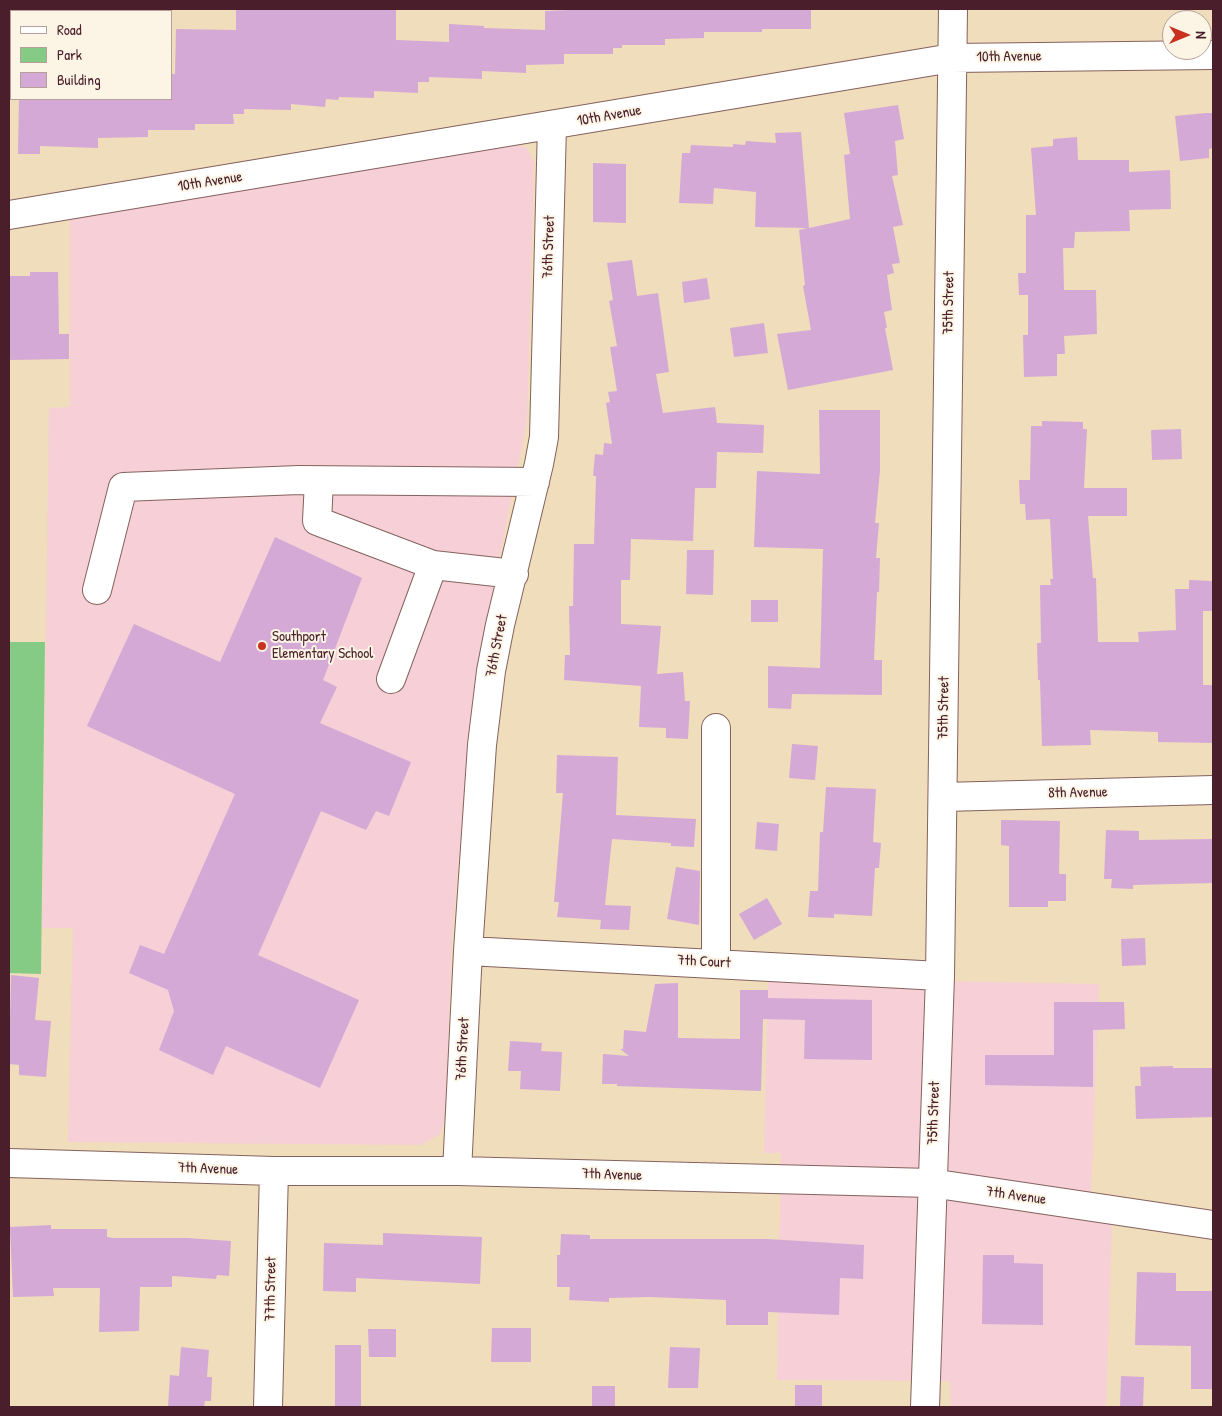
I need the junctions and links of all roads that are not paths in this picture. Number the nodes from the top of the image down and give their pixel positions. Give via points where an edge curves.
1 (953, 9) edge
2 (1213, 55) edge
3 (952, 58) junction
4 (552, 125) junction
5 (9, 216) edge
6 (319, 481) junction
7 (535, 482) junction
8 (433, 565) junction
9 (514, 574) junction
10 (97, 590) dead end
11 (391, 679) dead end
12 (716, 728) dead end
13 (1213, 790) edge
14 (943, 796) junction
15 (468, 951) junction
16 (716, 963) junction
17 (940, 976) junction
18 (9, 1163) edge
19 (457, 1170) junction
20 (274, 1171) junction
21 (931, 1184) junction
22 (1213, 1224) edge
23 (268, 1407) edge
24 (926, 1407) edge

1 - 3 street, 75th Street
2 - 3 street, 10th Avenue
3 - 4 street, 10th Avenue
3 - 14 street, 75th Street
4 - 5 street, 10th Avenue
4 - 7 street, 76th Street via 544,437
6 - 7 street
6 - 8 street via 316,521
6 - 10 street via 122,487
7 - 9 street, 76th Street
8 - 9 street
8 - 11 street
9 - 15 street, 76th Street via 491,671 482,745
12 - 16 street
13 - 14 street, 8th Avenue
14 - 17 street, 75th Street
15 - 16 street, 7th Court
15 - 19 street, 76th Street
16 - 17 street, 7th Court
17 - 21 street, 75th Street
18 - 20 street, 7th Avenue
19 - 20 street, 7th Avenue
19 - 21 street, 7th Avenue
20 - 23 street, 77th Street
21 - 22 street, 7th Avenue
21 - 24 street, 75th Street

